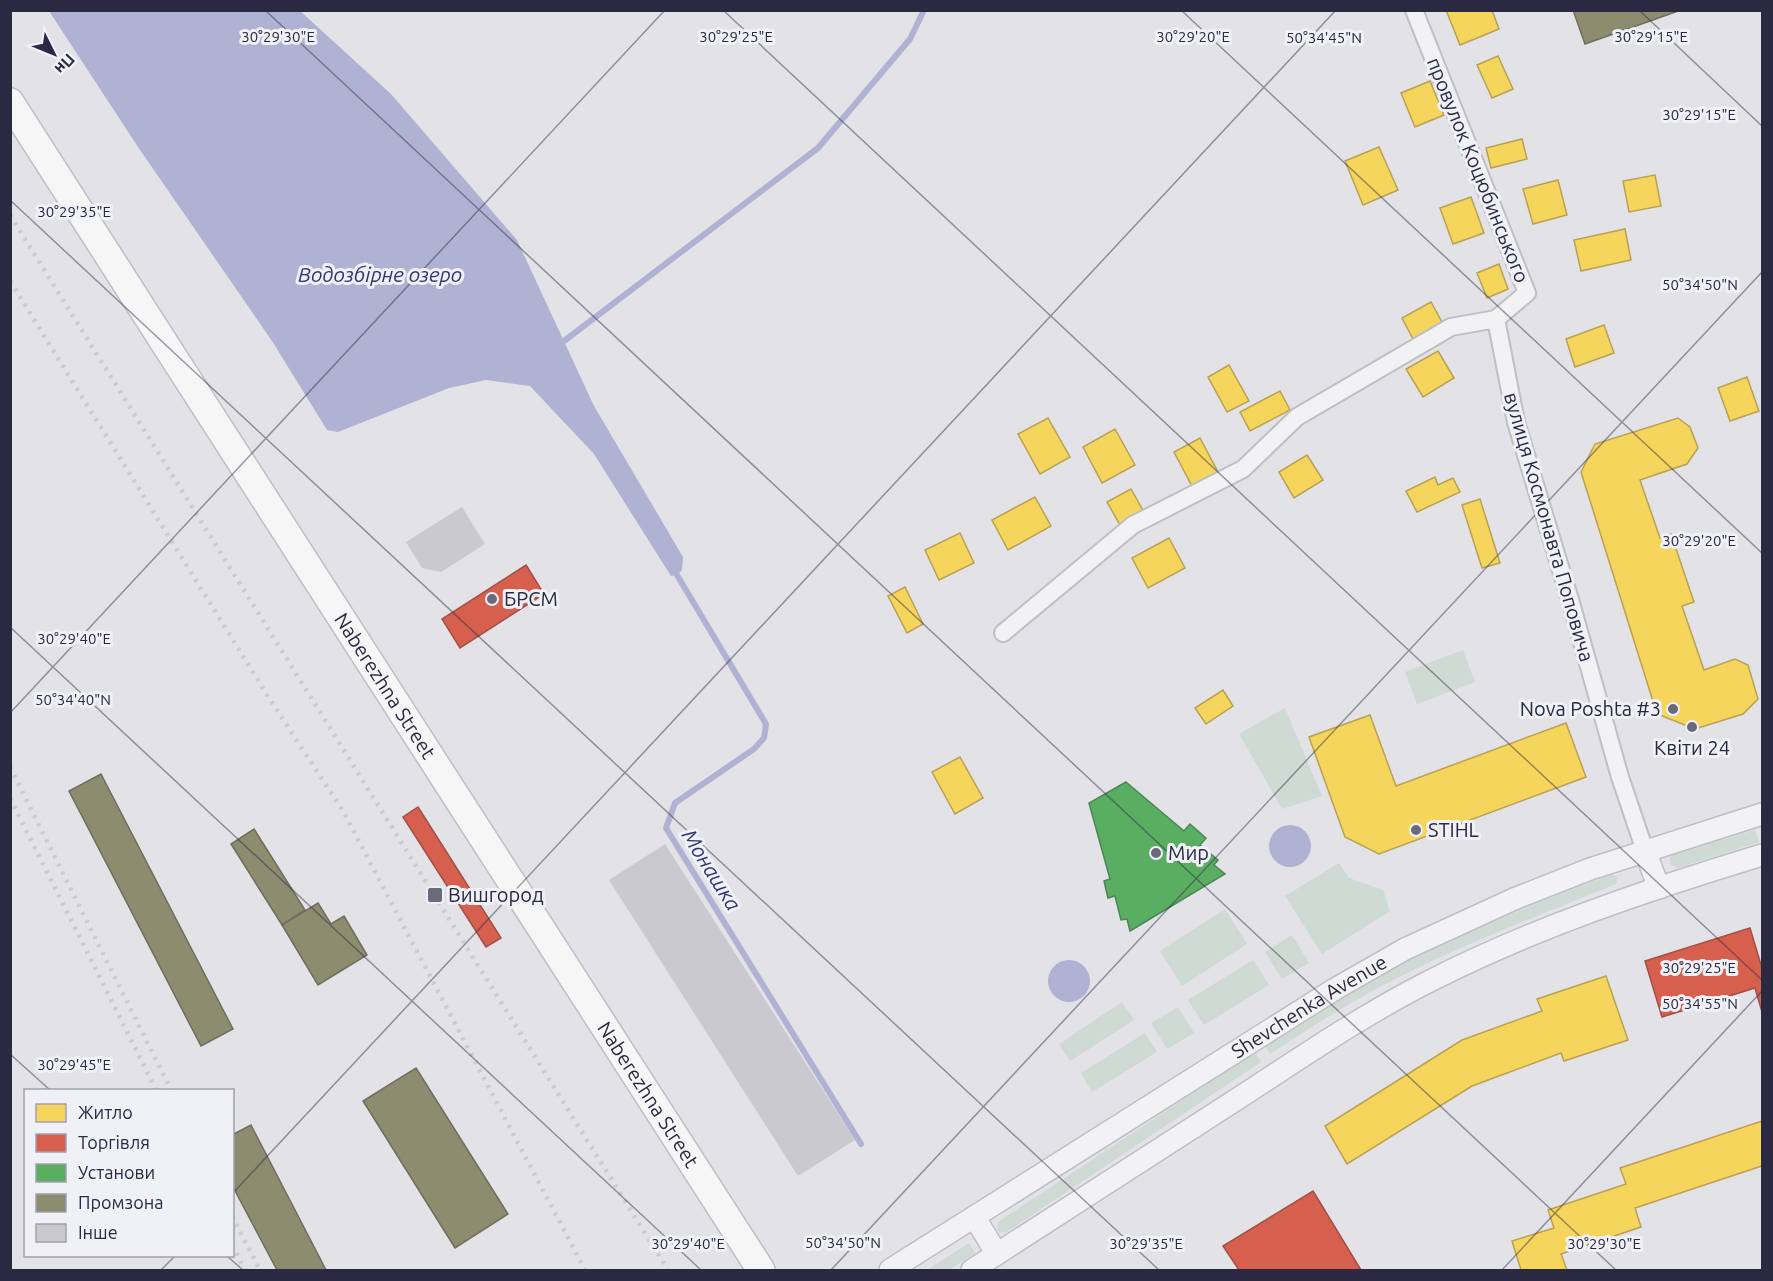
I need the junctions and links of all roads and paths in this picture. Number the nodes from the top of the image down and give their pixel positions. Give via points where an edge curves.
1 (1414, 10) edge
2 (10, 102) edge
3 (1496, 319) junction
4 (1003, 633) dead end
5 (1762, 814) edge
6 (1645, 851) junction
7 (1762, 855) edge
8 (1659, 888) junction
9 (975, 1218) junction
10 (997, 1254) junction
11 (761, 1270) edge
12 (890, 1270) edge
13 (972, 1270) edge

1 - 3 street, провулок Коцюбинського via 1527,293
2 - 11 main road, Naberezhna Street
3 - 4 street via 1451,327 1297,417 1244,469 1132,525
3 - 6 street, вулиця Космонавта Поповича via 1516,422
5 - 6 street, Shevchenka Avenue
6 - 8 street
6 - 9 street, Shevchenka Avenue via 1514,899 1405,949 1335,988
7 - 8 street, Shevchenka Avenue
8 - 10 street, Shevchenka Avenue via 1500,949 1428,982 1352,1024
9 - 10 street
9 - 12 street, Shevchenka Avenue
10 - 13 street, Shevchenka Avenue

